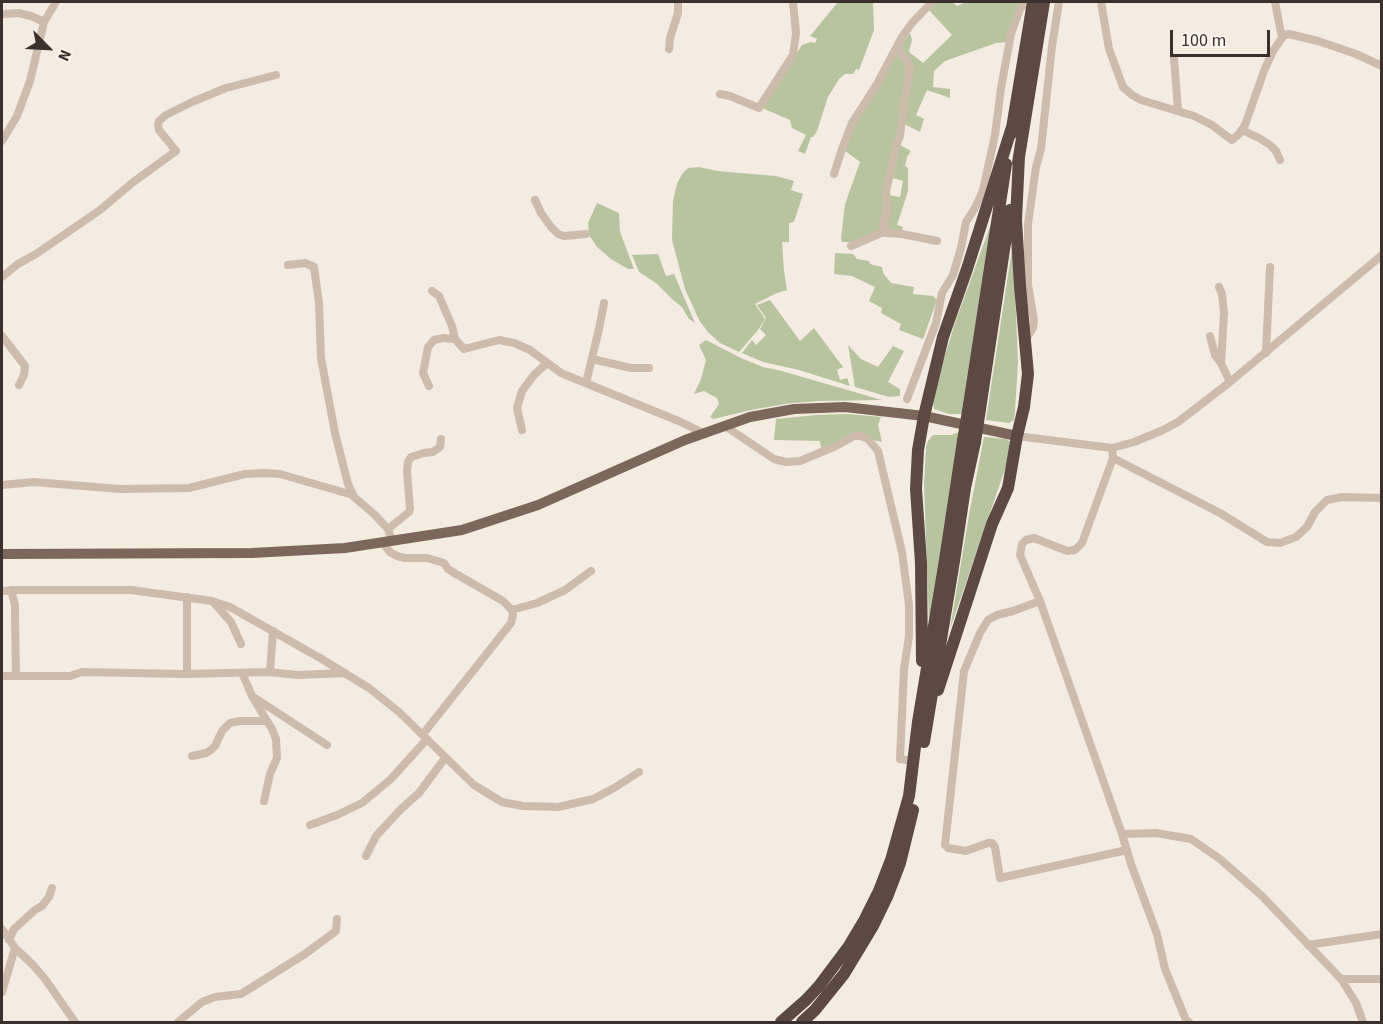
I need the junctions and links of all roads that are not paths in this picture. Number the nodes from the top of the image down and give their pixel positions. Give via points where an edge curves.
1 (56, 2) edge
2 (678, 2) edge
3 (793, 2) edge
4 (932, 2) edge
5 (1026, 2) edge
6 (1033, 2) edge
7 (1044, 2) edge
8 (1059, 2) edge
9 (1101, 2) edge
10 (1275, 2) edge
11 (2, 14) edge
12 (44, 22) junction
13 (1282, 38) junction
14 (897, 48) junction
15 (669, 49) dead end
16 (1174, 58) dead end
17 (1382, 66) edge
18 (276, 75) dead end
19 (720, 94) dead end
20 (1178, 110) junction
21 (1012, 127) junction
22 (1242, 130) junction
23 (2, 141) edge
24 (1019, 156) junction
25 (1280, 160) dead end
26 (834, 174) dead end
27 (535, 200) dead end
28 (888, 232) junction
29 (586, 234) dead end
30 (937, 241) dead end
31 (851, 246) dead end
32 (1382, 255) edge
33 (288, 265) dead end
34 (1270, 267) dead end
35 (2, 277) edge
36 (1219, 286) dead end
37 (432, 291) dead end
38 (604, 303) dead end
39 (2, 336) edge
40 (1210, 336) dead end
41 (455, 339) junction
42 (1025, 342) junction
43 (1266, 353) junction
44 (592, 359) junction
45 (547, 363) junction
46 (1221, 363) junction
47 (650, 368) dead end
48 (1230, 382) junction
49 (586, 383) junction
50 (20, 385) dead end
51 (429, 386) dead end
52 (907, 399) dead end
53 (974, 407) junction
54 (924, 416) junction
55 (725, 426) junction
56 (522, 430) dead end
57 (703, 434) junction
58 (1017, 436) junction
59 (441, 439) dead end
60 (1112, 448) junction
61 (1113, 458) junction
62 (2, 485) edge
63 (353, 495) junction
64 (1382, 498) edge
65 (388, 529) junction
66 (387, 542) junction
67 (2, 554) edge
68 (591, 571) dead end
69 (11, 590) junction
70 (2, 591) edge
71 (187, 597) junction
72 (212, 601) junction
73 (1040, 601) junction
74 (512, 610) junction
75 (273, 631) junction
76 (241, 644) dead end
77 (270, 672) junction
78 (242, 673) junction
79 (345, 673) junction
80 (187, 674) junction
81 (2, 676) edge
82 (16, 676) junction
83 (252, 696) junction
84 (266, 721) junction
85 (902, 723) junction
86 (922, 723) junction
87 (425, 736) junction
88 (327, 746) dead end
89 (192, 756) dead end
90 (445, 758) junction
91 (913, 761) junction
92 (639, 772) dead end
93 (264, 801) dead end
94 (310, 825) dead end
95 (1122, 834) junction
96 (1127, 850) junction
97 (366, 856) dead end
98 (52, 888) dead end
99 (337, 920) dead end
100 (2, 929) edge
101 (1382, 934) edge
102 (9, 940) junction
103 (1308, 945) junction
104 (15, 948) junction
105 (1341, 979) junction
106 (1382, 979) edge
107 (2, 992) edge
108 (75, 1023) edge
109 (178, 1023) edge
110 (781, 1023) edge
111 (802, 1023) edge
112 (1189, 1023) edge
113 (1363, 1023) edge

1 - 12 street
2 - 15 street
3 - 19 street via 793,55 759,108
4 - 14 street via 912,23
5 - 52 street via 1011,34 983,190 966,222 953,275 942,293 936,323
6 - 21 highway
7 - 24 highway
8 - 42 street via 1028,224 1028,284 1034,321
9 - 20 street via 1109,49 1123,87 1141,100
10 - 13 street
11 - 12 street via 19,13
12 - 23 street via 30,81 17,116
13 - 17 street via 1289,34 1318,41
13 - 22 street via 1264,71
14 - 26 street via 852,123
14 - 28 street via 910,71 886,192 883,224
16 - 20 street
18 - 35 street via 226,88 166,115 159,121 159,130 176,151 100,210
20 - 22 street via 1212,125 1232,140
21 - 53 highway
21 - 54 highway via 943,337
22 - 25 street via 1270,145
24 - 42 highway via 1016,220
24 - 53 highway
27 - 29 street via 558,234
28 - 30 street
28 - 31 street
32 - 43 street
33 - 63 street via 305,263 314,267 321,358 335,433
34 - 43 street
36 - 46 street via 1224,313
37 - 41 street via 445,308
38 - 44 street
39 - 50 street via 25,366
40 - 46 street
41 - 45 street via 465,349 499,340 514,343
41 - 51 street via 434,340 428,347 423,373
42 - 58 highway via 1028,374
43 - 48 street
44 - 47 street
44 - 49 street
45 - 49 street
45 - 56 street via 522,391 517,408
46 - 48 street
48 - 60 street via 1178,422
49 - 57 street
53 - 86 highway, bridge via 945,560
54 - 55 main road via 845,407 794,409
54 - 58 main road
54 - 86 highway via 916,489 921,563
55 - 57 main road
55 - 85 street via 774,459 786,462 800,460 854,436 868,439 878,451 902,552 909,605
57 - 66 main road via 538,505 462,530
58 - 60 street
58 - 86 highway via 1008,488
59 - 65 street via 440,447 433,452 411,457 408,462 410,510
60 - 61 street
61 - 64 street via 1267,542 1281,543 1296,537 1327,500
61 - 73 street via 1082,543 1075,550 1067,551 1034,538 1022,544 1020,555
62 - 63 street via 34,482 120,489 189,488 264,473
63 - 65 street
65 - 66 street
66 - 67 main road via 252,553
66 - 74 street via 390,552 397,556 444,563
68 - 74 street via 565,590
69 - 70 street
69 - 71 street via 131,590
69 - 82 street
71 - 72 street
71 - 80 street
72 - 75 street
72 - 76 street via 231,622
73 - 95 street
73 - 96 street via 988,620 964,672 945,845 966,851 992,843 1000,878
74 - 87 street via 511,623
75 - 77 street
75 - 79 street
77 - 78 street
77 - 79 street
78 - 80 street
78 - 83 street
79 - 87 street via 369,688
80 - 82 street via 82,672 70,676
81 - 82 street
83 - 84 street
83 - 88 street
84 - 89 street via 230,723 211,750
84 - 93 street via 278,751
85 - 86 street
85 - 91 street via 900,759
86 - 91 highway
86 - 111 highway via 916,797 900,863 887,897 844,974
87 - 90 street
87 - 94 street via 392,779 362,803
90 - 92 street via 474,785 502,802 524,806 558,807 593,798
90 - 97 street via 419,793 376,836
91 - 110 highway via 909,795 891,860 865,920 819,986
95 - 96 street
95 - 103 street via 1156,833 1191,839 1262,896
96 - 112 street via 1166,969
98 - 102 street via 42,906 14,929
99 - 109 street via 336,931 305,954 241,994 202,1002
100 - 102 street
101 - 103 street
102 - 104 street
103 - 105 street
104 - 107 street
104 - 108 street via 45,979
105 - 106 street
105 - 113 street

